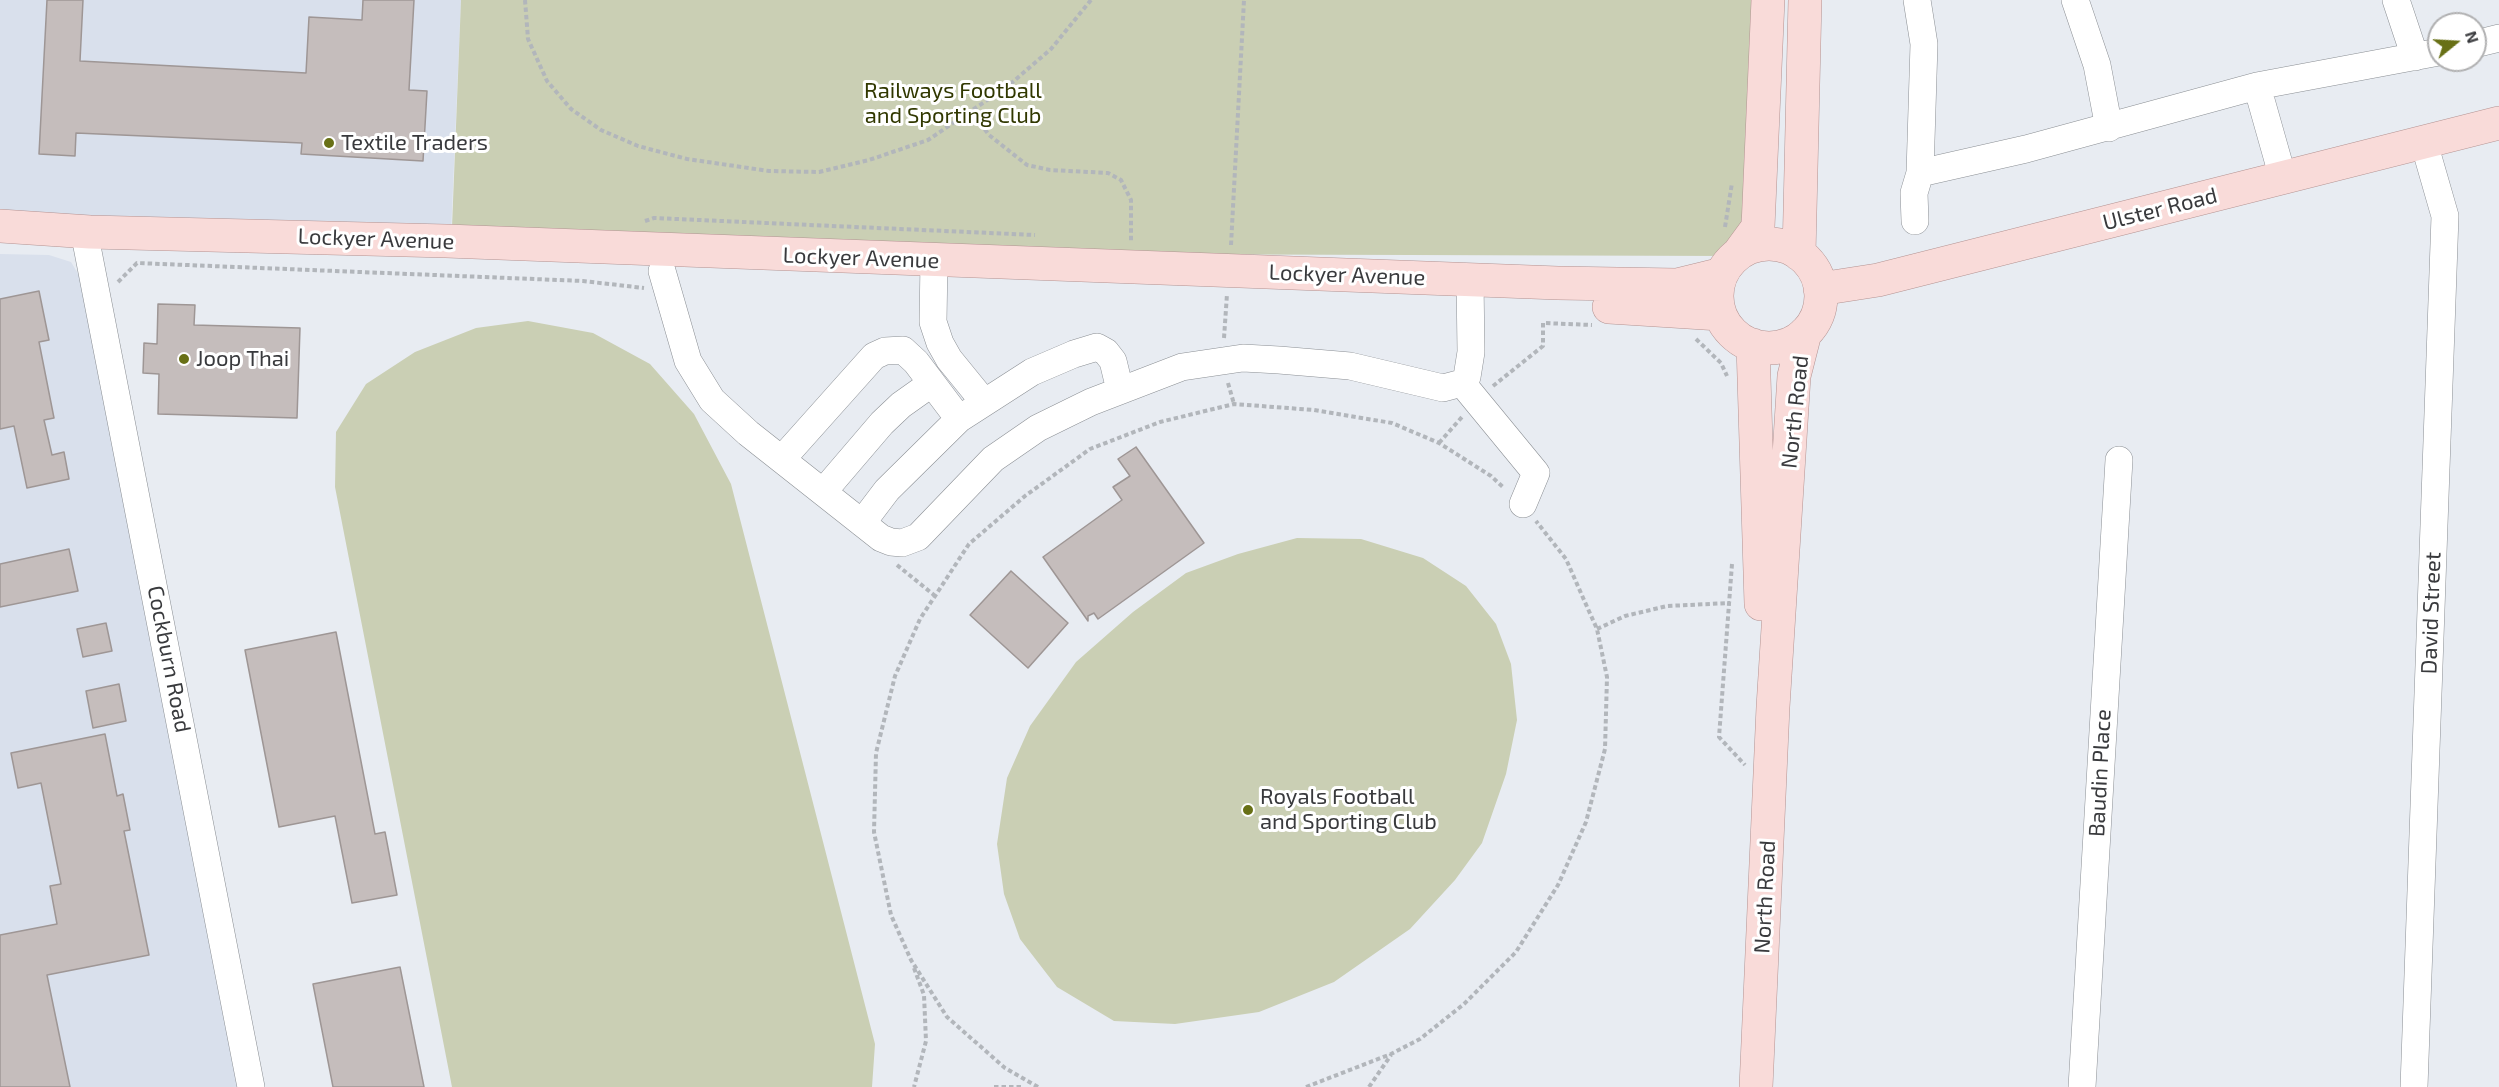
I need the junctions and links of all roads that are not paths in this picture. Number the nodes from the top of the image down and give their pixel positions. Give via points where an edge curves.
1 (1768, 0) edge
2 (1805, 0) edge
3 (1917, 0) edge
4 (2075, 0) edge
5 (2396, 0) edge
6 (2427, 55) edge
7 (2257, 86) junction
8 (2499, 123) edge
9 (2109, 128) junction
10 (2424, 142) junction
11 (1920, 173) junction
12 (2283, 178) junction
13 (1915, 221) dead end
14 (0, 226) edge
15 (86, 240) junction
16 (0, 246) edge
17 (1799, 254) junction
18 (1730, 264) junction
19 (942, 272) junction
20 (656, 282) junction
21 (1228, 282) junction
22 (1820, 289) junction
23 (1470, 291) junction
24 (1720, 314) junction
25 (1805, 333) junction
26 (1753, 345) junction
27 (932, 383) junction
28 (1120, 390) junction
29 (1469, 392) junction
30 (991, 397) junction
31 (959, 419) junction
32 (782, 459) junction
33 (2119, 460) dead end
34 (823, 492) junction
35 (1523, 504) road end
36 (862, 523) junction
37 (1773, 707) junction
38 (251, 1087) edge
39 (1756, 1087) edge
40 (2082, 1087) edge
41 (2414, 1087) edge

1 - 18 main road via 1758,227
2 - 17 main road
3 - 11 street via 1924,44
4 - 9 street via 2097,65
5 - 6 street
6 - 7 street
7 - 9 street
7 - 12 street
8 - 10 main road, Ulster Road
9 - 11 street
10 - 12 main road, Ulster Road
10 - 41 street, David Street via 2445,216
11 - 13 street via 1914,193
12 - 22 main road, Ulster Road via 1878,280
14 - 15 main road, Lockyer Avenue
15 - 16 main road, Lockyer Avenue
15 - 19 main road, Lockyer Avenue via 446,241
15 - 20 main road, Lockyer Avenue
15 - 38 street, Cockburn Road
17 - 18 main road via 1763,244
17 - 22 main road via 1813,270
18 - 23 main road, Lockyer Avenue via 1677,285
18 - 24 main road via 1718,294
19 - 20 main road, Lockyer Avenue
19 - 21 main road, Lockyer Avenue
19 - 21 main road, Lockyer Avenue via 1129,268
19 - 30 street via 951,336
20 - 32 street via 688,361 712,400
21 - 23 main road, Lockyer Avenue
22 - 25 main road via 1818,313
23 - 24 main road, Lockyer Avenue
23 - 29 street
24 - 26 main road via 1733,333
25 - 26 main road via 1781,346
25 - 37 main road, North Road via 1794,376
26 - 37 main road, North Road via 1761,625
27 - 31 street
27 - 32 street via 903,350 874,356
27 - 34 street via 882,423
28 - 29 street via 1182,368 1243,358 1350,366
28 - 30 street via 1113,361 1097,347 1032,372
28 - 36 street via 1038,428 1011,446 918,537 891,542
29 - 35 street via 1536,473
30 - 31 street
31 - 36 street via 887,490
32 - 34 street
33 - 40 street, Baudin Place
34 - 36 street
37 - 39 main road, North Road

